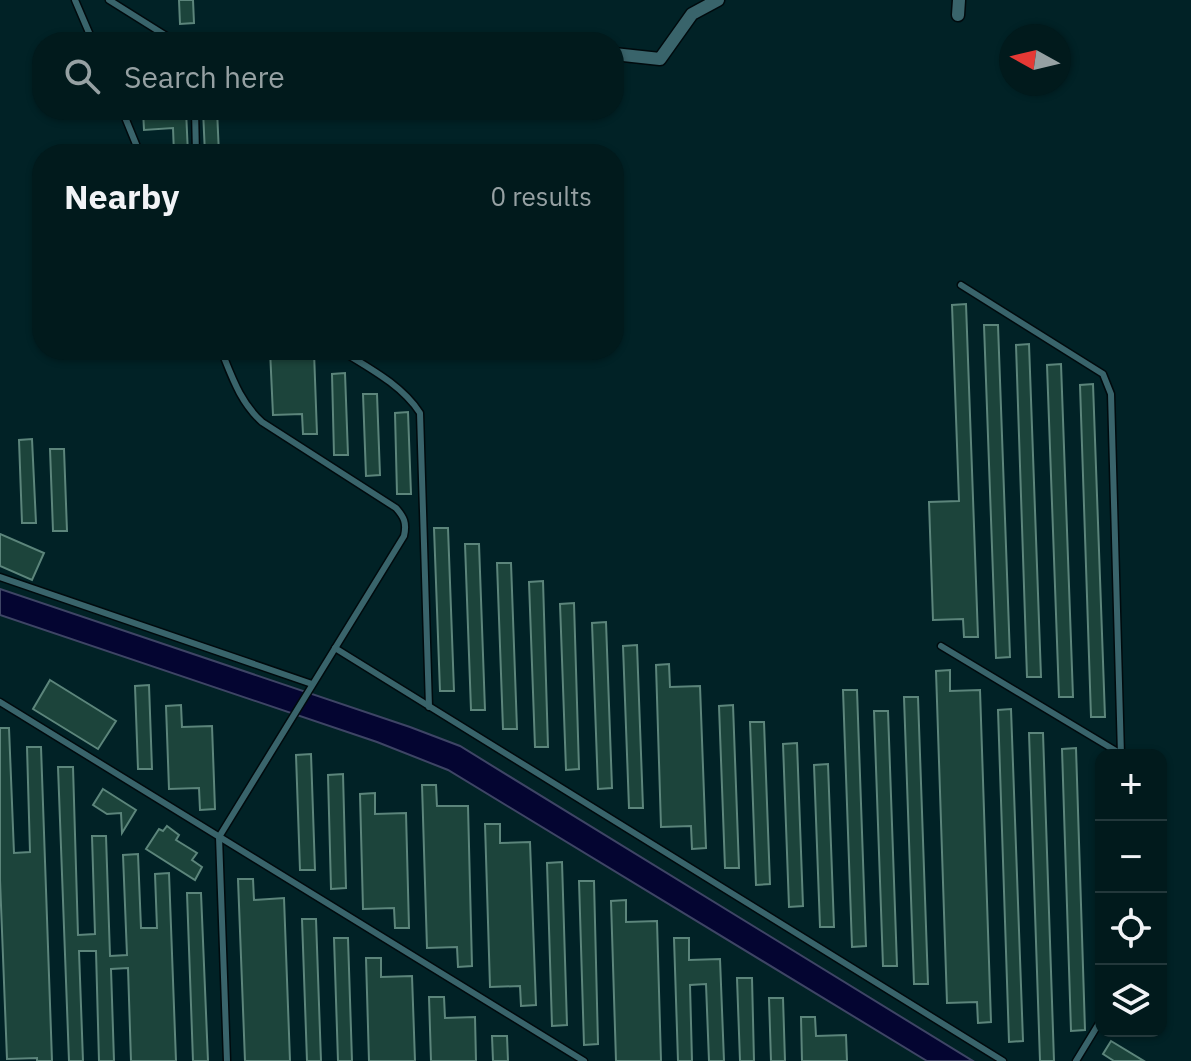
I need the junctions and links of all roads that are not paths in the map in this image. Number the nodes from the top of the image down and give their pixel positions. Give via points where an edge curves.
1 (75, 0) edge
2 (109, 0) edge
3 (718, 0) edge
4 (959, 0) edge
5 (958, 15) dead end
6 (89, 32) edge
7 (160, 32) edge
8 (624, 55) edge
9 (126, 120) edge
10 (195, 120) edge
11 (136, 144) edge
12 (196, 144) edge
13 (961, 285) dead end
14 (225, 360) edge
15 (355, 360) edge
16 (0, 577) edge
17 (941, 646) dead end
18 (335, 648) junction
19 (312, 684) junction
20 (0, 702) edge
21 (429, 707) junction
22 (1113, 749) edge
23 (1121, 749) edge
24 (219, 837) junction
25 (1095, 1030) edge
26 (227, 1061) edge
27 (584, 1061) edge
28 (1003, 1061) edge
29 (1076, 1061) edge

1 - 6 lane
2 - 7 lane
3 - 8 street via 692,14 660,59
4 - 5 street
9 - 11 lane
10 - 12 lane
13 - 23 lane via 1103,374 1108,383
14 - 18 lane via 248,410 404,517 404,536
15 - 21 lane via 390,383 420,413
16 - 19 lane
17 - 22 lane
18 - 19 lane
18 - 21 lane
19 - 24 lane
20 - 24 lane
21 - 28 lane
24 - 26 lane
24 - 27 lane
25 - 29 lane

